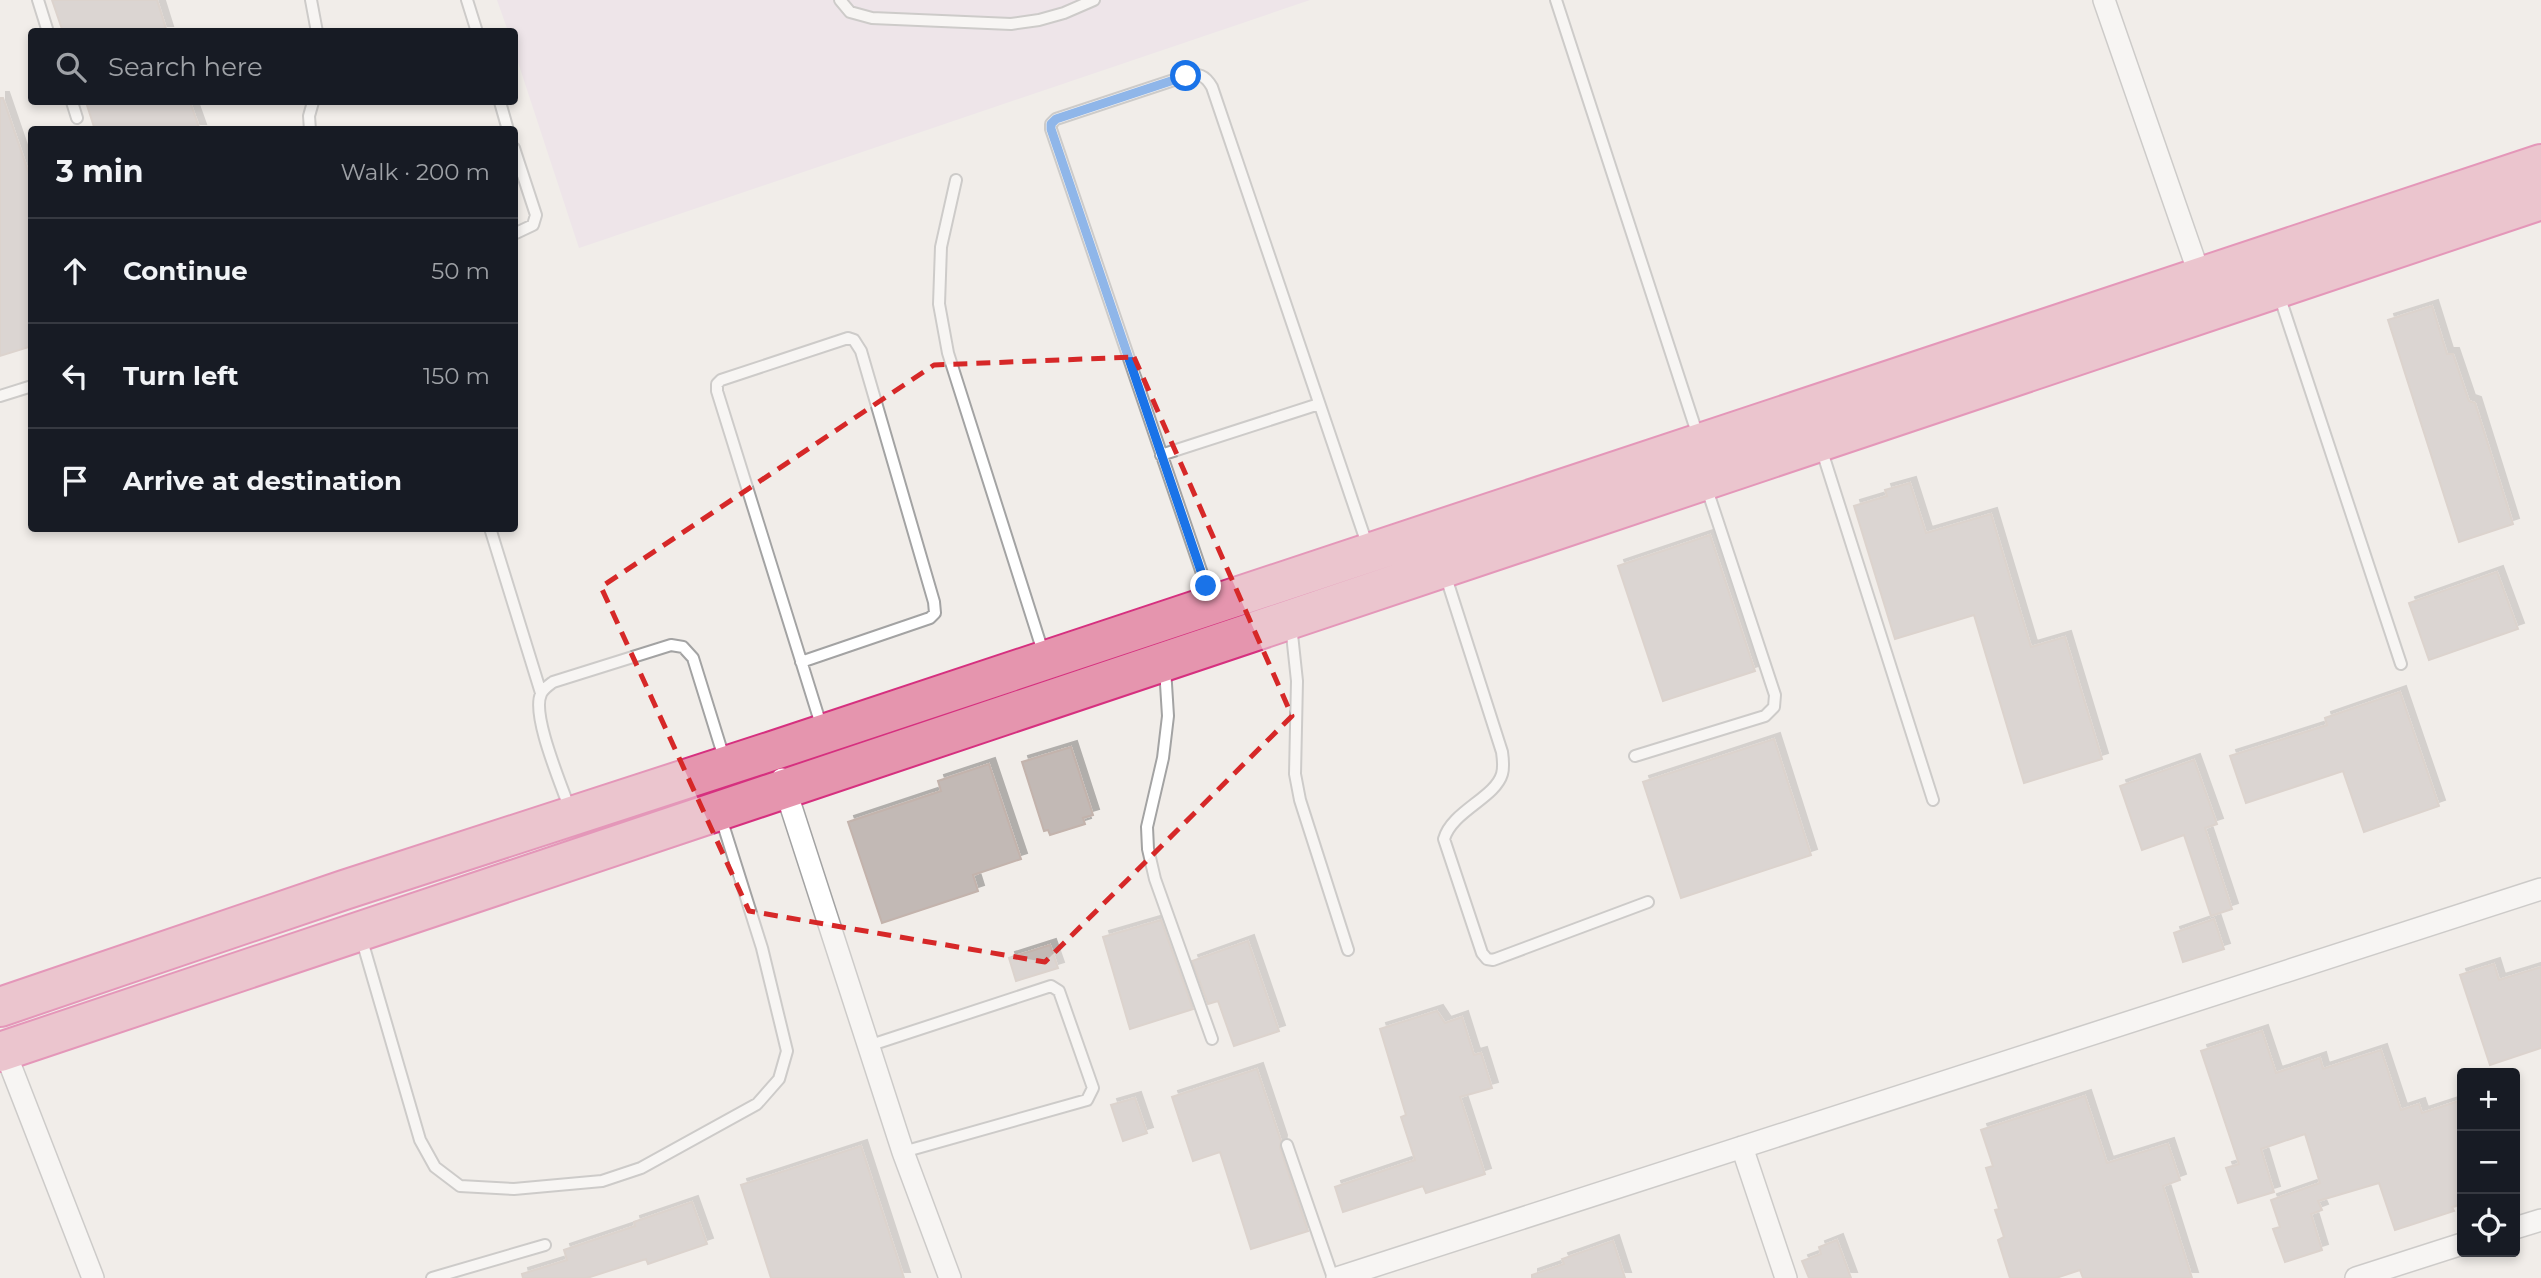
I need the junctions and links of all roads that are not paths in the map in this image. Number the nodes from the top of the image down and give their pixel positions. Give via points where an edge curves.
1 (38, 0) edge
2 (311, 0) edge
3 (467, 0) edge
4 (840, 0) edge
5 (1094, 0) edge
6 (1556, 0) edge
7 (2105, 0) edge
8 (47, 28) edge
9 (316, 28) edge
10 (476, 28) edge
11 (73, 105) edge
12 (312, 105) edge
13 (500, 105) edge
14 (77, 118) dead end
15 (310, 126) edge
16 (508, 126) edge
17 (518, 160) edge
18 (2541, 164) edge
19 (956, 180) dead end
20 (2541, 200) edge
21 (518, 232) edge
22 (2277, 289) junction
23 (2206, 294) junction
24 (28, 387) edge
25 (0, 396) edge
26 (1319, 404) junction
27 (1700, 442) junction
28 (1819, 442) junction
29 (1161, 455) junction
30 (1704, 480) junction
31 (491, 532) edge
32 (1370, 553) junction
33 (1443, 568) junction
34 (1213, 605) junction
35 (1290, 619) junction
36 (1046, 661) junction
37 (801, 662) junction
38 (1164, 662) junction
39 (2400, 664) dead end
40 (541, 692) junction
41 (824, 734) junction
42 (772, 751) junction
43 (1635, 756) dead end
44 (727, 766) junction
45 (785, 788) junction
46 (1933, 800) dead end
47 (718, 811) junction
48 (572, 816) junction
49 (2541, 888) edge
50 (1648, 902) dead end
51 (359, 931) junction
52 (1348, 950) dead end
53 (0, 1007) edge
54 (1212, 1039) dead end
55 (868, 1046) junction
56 (1, 1047) edge
57 (1287, 1145) dead end
58 (1742, 1147) junction
59 (903, 1152) junction
60 (2541, 1220) edge
61 (2520, 1226) edge
62 (545, 1245) dead end
63 (2457, 1246) edge
64 (93, 1278) edge
65 (432, 1278) edge
66 (950, 1278) edge
67 (1335, 1278) edge
68 (1786, 1278) edge
69 (2356, 1278) edge

1 - 8 lane
2 - 9 lane
3 - 10 lane
4 - 5 lane via 850,12 872,18 1011,24 1052,17
6 - 27 lane
7 - 23 street
11 - 14 lane
12 - 15 lane
13 - 16 lane
17 - 21 lane via 536,215 533,225
18 - 23 highway
19 - 36 lane via 941,247 939,304 948,354
20 - 22 highway
22 - 23 highway
22 - 39 lane
23 - 27 highway
23 - 28 highway
24 - 25 lane
26 - 29 lane
26 - 29 lane via 1212,87 1206,77 1186,76 1051,124
26 - 32 lane
27 - 32 highway
28 - 30 highway
28 - 46 lane
29 - 34 lane
30 - 33 highway
30 - 43 lane via 1775,695 1774,707 1765,716
31 - 40 lane
32 - 34 highway
33 - 35 highway
33 - 50 lane via 1502,752 1504,771 1451,825 1444,839 1482,953 1493,960
34 - 36 highway
35 - 38 highway
35 - 52 lane via 1297,681 1295,774
36 - 41 highway
37 - 37 lane via 717,384 848,338 861,351 935,613
37 - 41 lane
38 - 45 highway
38 - 54 lane via 1168,716 1147,827 1148,849
40 - 44 lane via 553,682 671,645 683,647 693,658
40 - 48 lane via 538,708 543,734
41 - 42 highway
42 - 44 highway
42 - 45 street
44 - 48 highway
45 - 47 highway
45 - 55 street
47 - 51 highway
47 - 51 lane via 762,948 787,1051 779,1079 757,1104 641,1168 602,1181 514,1189 460,1186 435,1167 420,1140
48 - 53 highway
49 - 58 street
51 - 56 highway
55 - 59 street
55 - 59 lane via 1051,986 1059,991 1093,1088 1087,1100
56 - 64 street
57 - 67 lane
58 - 67 street
58 - 68 street
59 - 66 street
60 - 61 street
62 - 65 lane
63 - 69 street

